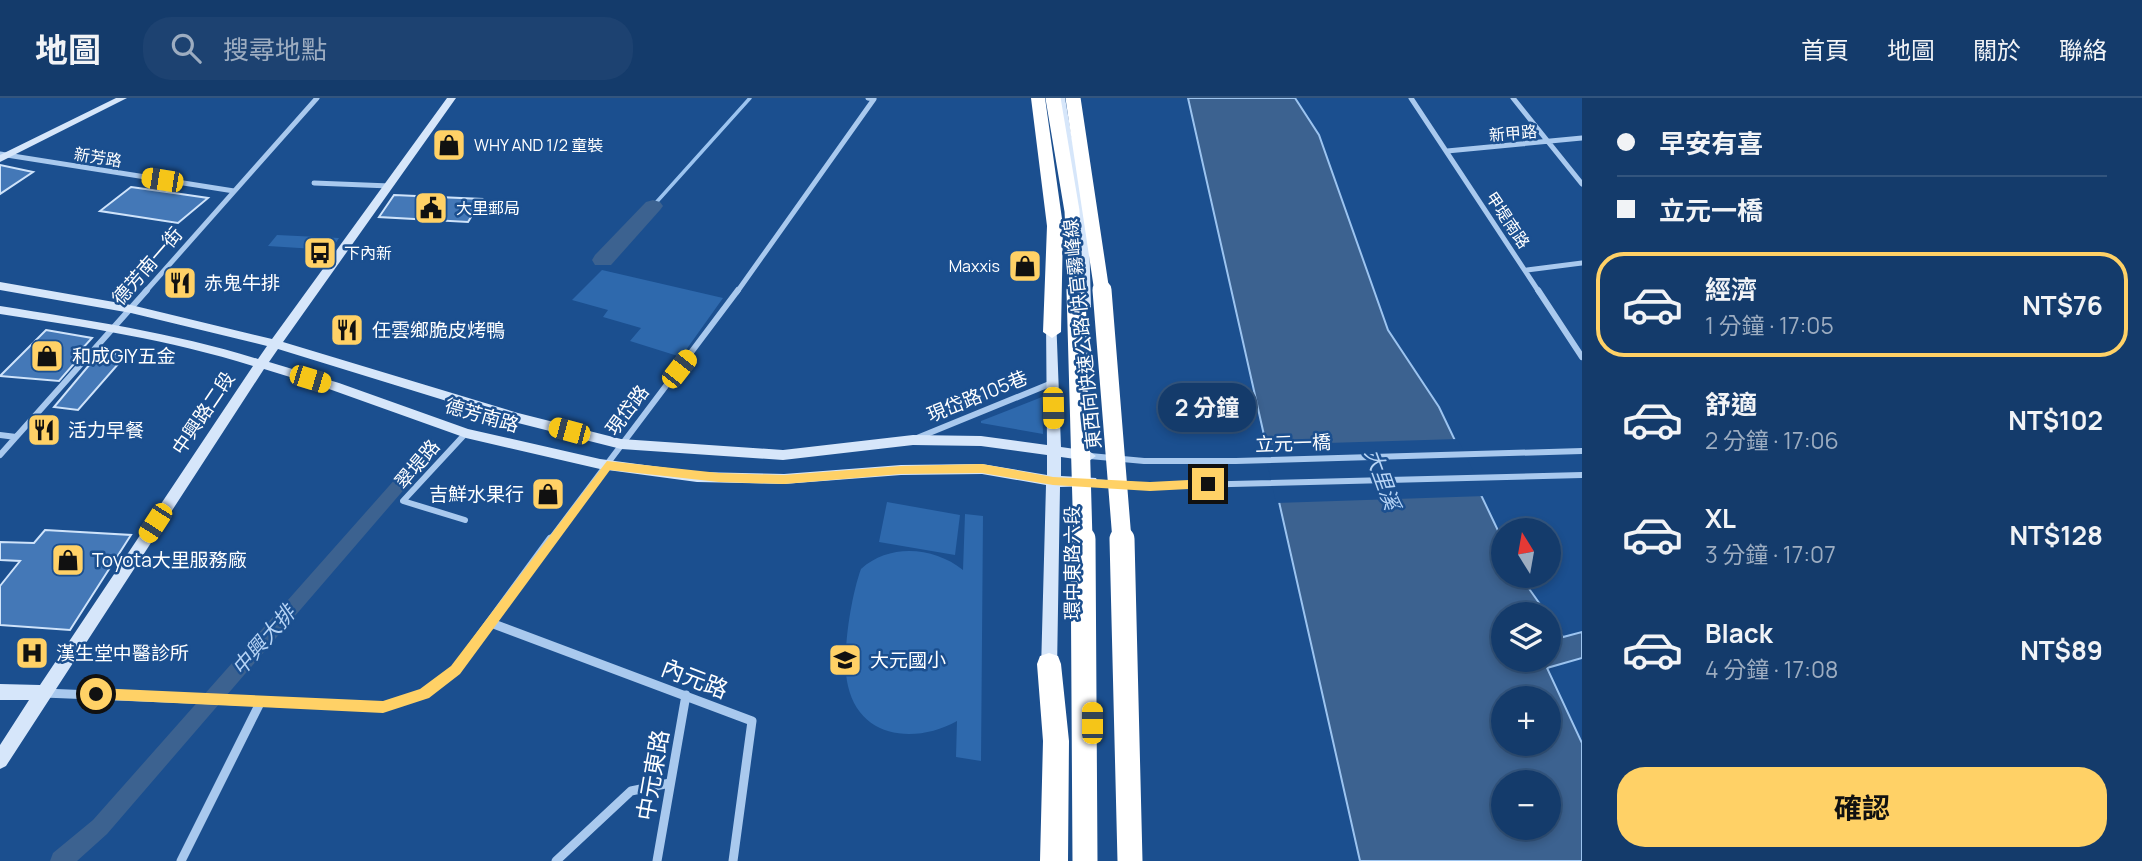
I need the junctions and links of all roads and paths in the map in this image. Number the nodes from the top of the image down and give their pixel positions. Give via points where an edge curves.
1 (123, 98) edge
2 (317, 98) edge
3 (452, 98) edge
4 (1036, 98) edge
5 (1053, 98) edge
6 (1061, 98) edge
7 (1073, 98) edge
8 (1411, 98) edge
9 (1513, 98) edge
10 (871, 99) edge
11 (1582, 138) edge
12 (1549, 142) junction
13 (1447, 151) junction
14 (2, 156) edge
15 (314, 183) dead end
16 (1582, 184) edge
17 (391, 186) junction
18 (234, 191) junction
19 (1582, 263) edge
20 (1527, 270) junction
21 (0, 286) edge
22 (131, 309) junction
23 (0, 310) edge
24 (114, 328) junction
25 (1052, 332) joint
26 (275, 344) junction
27 (1582, 357) edge
28 (261, 364) junction
29 (1052, 383) junction
30 (466, 433) junction
31 (0, 435) edge
32 (16, 437) junction
33 (913, 440) junction
34 (621, 444) junction
35 (1582, 451) edge
36 (1053, 452) junction
37 (0, 455) edge
38 (1090, 456) junction
39 (607, 465) junction
40 (1582, 475) edge
41 (1053, 481) junction
42 (1091, 482) junction
43 (465, 520) dead end
44 (491, 623) junction
45 (1049, 664) junction
46 (0, 692) edge
47 (44, 693) junction
48 (686, 695) junction
49 (261, 701) junction
50 (0, 760) edge
51 (670, 783) junction
52 (181, 861) edge
53 (556, 861) edge
54 (657, 861) edge
55 (733, 861) edge
56 (1041, 861) edge
57 (1054, 861) edge
58 (1085, 861) edge
59 (1093, 861) edge
60 (1130, 861) edge

1 - 14 street
2 - 18 street, 德芳南一街
3 - 17 street, 中興路二段
4 - 25 highway via 1055,226
5 - 58 highway, 東西向快速公路 快官霧峰線, bridge via 1072,211 1077,306 1086,633
6 - 38 street, 環中東路六段 via 1084,234
7 - 60 highway, 東西向快速公路 快官霧峰線, bridge via 1100,259 1113,381 1129,640
8 - 13 street, 甲堤南路
9 - 12 street
10 - 34 street, 現岱路 via 709,331
11 - 12 street, 新甲路
12 - 13 street, 新甲路
12 - 16 street
13 - 20 street, 甲堤南路
14 - 18 street, 新芳路
15 - 17 street
17 - 26 street, 中興路二段
18 - 22 street, 德芳南一街
19 - 20 street
20 - 27 street, 甲堤南路
21 - 22 street, 德芳南路
22 - 24 street, 德芳南一街
22 - 26 street, 德芳南路
23 - 24 street, 德芳南路
24 - 28 street, 德芳南路 via 200,345
24 - 32 street, 德芳南一街
25 - 29 street, 環中東路六段
26 - 28 street, 中興路二段
26 - 34 street, 德芳南路 via 518,418
28 - 30 street, 德芳南路
28 - 47 street, 中興路二段
29 - 33 street, 現岱路105巷
29 - 36 street, 環中東路六段
30 - 39 street, 德芳南路
30 - 43 street, 翠堤路 via 403,501
31 - 32 street
32 - 37 street, 德芳南一街
33 - 34 street, 德芳南路 via 783,455
33 - 36 street, 德芳南路 via 981,441
34 - 39 street, 現岱路
35 - 38 street, 立元一橋 via 1236,461
36 - 38 street, 德芳南路
36 - 41 street, 環中東路六段
38 - 42 street, 環中東路六段
39 - 41 street, 德芳南路 via 698,477 784,479 982,468
39 - 44 street, 現岱路
40 - 42 street, 立元一橋 via 1150,486
41 - 42 street, 德芳南路
41 - 45 street, 環中東路六段
42 - 59 street, 環中東路六段
44 - 48 street, 內元路
44 - 49 street, 現岱路 via 455,670 424,694 401,703 383,707
45 - 56 street, 環中東路六段
45 - 57 highway via 1056,741
46 - 47 street
47 - 49 street, 現岱路
47 - 50 street, 中興路二段
48 - 51 street, 中元東路
48 - 55 street, 內元路 via 752,721
49 - 52 street
51 - 53 street via 631,790
51 - 54 street, 中元東路

